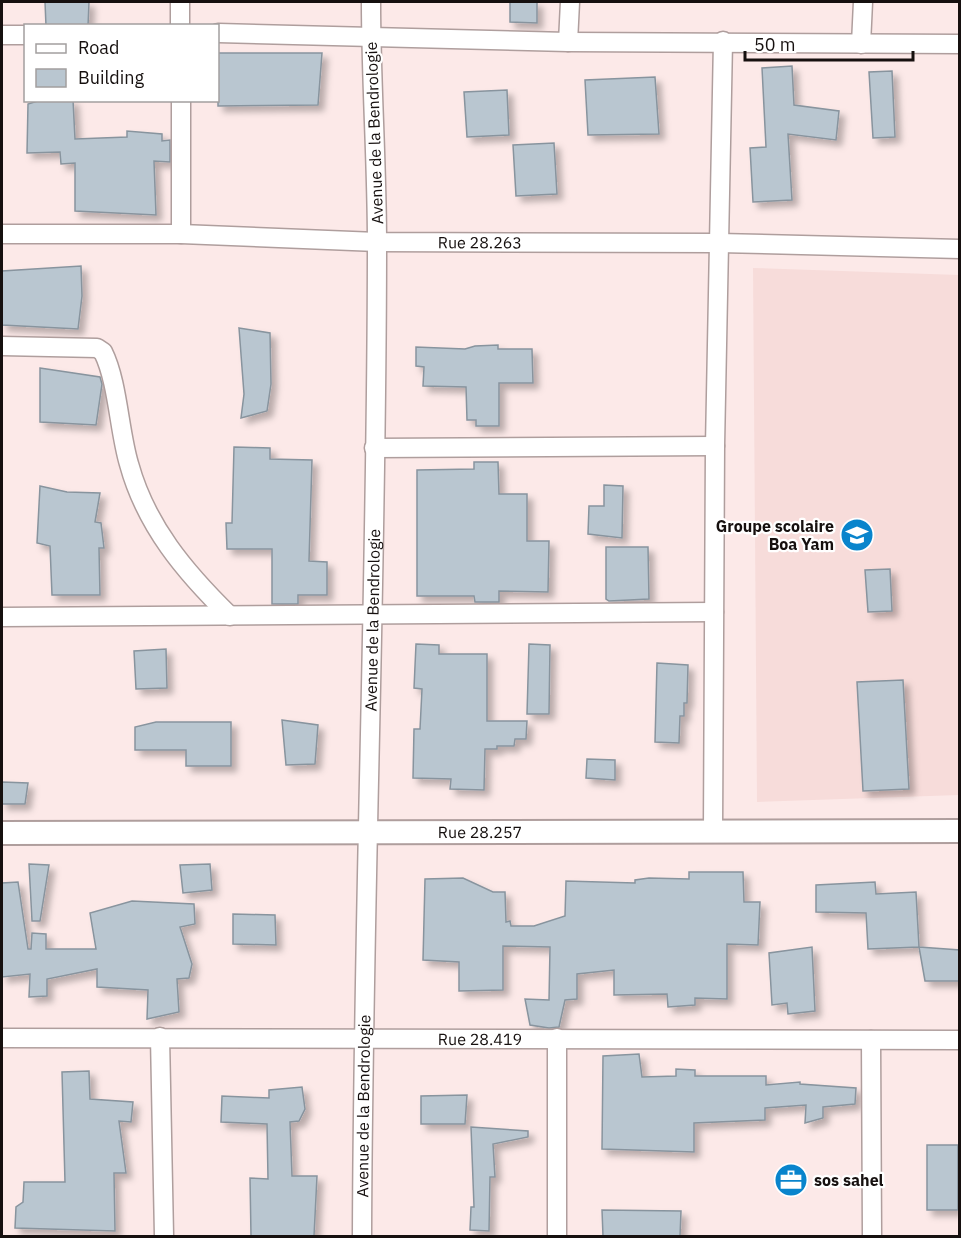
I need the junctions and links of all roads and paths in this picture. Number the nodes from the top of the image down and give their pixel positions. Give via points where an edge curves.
1 (180, 2) edge
2 (371, 2) edge
3 (570, 2) edge
4 (862, 2) edge
5 (180, 24) edge
6 (219, 33) edge
7 (2, 35) edge
8 (24, 35) edge
9 (371, 37) junction
10 (723, 41) junction
11 (568, 42) junction
12 (861, 44) junction
13 (960, 44) edge
14 (181, 102) edge
15 (2, 234) edge
16 (181, 234) junction
17 (377, 242) junction
18 (719, 243) junction
19 (960, 249) edge
20 (2, 346) edge
21 (715, 446) junction
22 (374, 448) junction
23 (714, 612) junction
24 (371, 615) junction
25 (230, 616) junction
26 (2, 617) edge
27 (713, 830) junction
28 (960, 831) edge
29 (2, 833) edge
30 (369, 833) junction
31 (160, 1037) junction
32 (362, 1037) junction
33 (2, 1038) edge
34 (557, 1038) junction
35 (872, 1040) junction
36 (960, 1040) edge
37 (164, 1236) edge
38 (362, 1236) edge
39 (557, 1236) edge
40 (872, 1236) edge

1 - 5 street
2 - 9 street, Avenue de la Bendrologie
3 - 11 street
4 - 12 street
6 - 9 street
7 - 8 street
9 - 11 street
9 - 17 street, Avenue de la Bendrologie
10 - 11 street
10 - 12 street
10 - 18 street
12 - 13 street
14 - 16 street
15 - 16 street, Rue 28.263
16 - 17 street, Rue 28.263
17 - 18 street, Rue 28.263
17 - 22 street, Avenue de la Bendrologie
18 - 19 street, Rue 28.263
18 - 21 street
20 - 25 street via 97,348 103,352 129,466 161,538 192,578
21 - 22 street
21 - 23 street
22 - 24 street, Avenue de la Bendrologie
23 - 24 street
23 - 27 street
24 - 25 street
24 - 30 street, Avenue de la Bendrologie
25 - 26 street
27 - 28 street, Rue 28.257
27 - 30 street, Rue 28.257
29 - 30 street, Rue 28.257
30 - 32 street, Avenue de la Bendrologie
31 - 32 street, Rue 28.419
31 - 33 street, Rue 28.419
31 - 37 street
32 - 34 street, Rue 28.419
32 - 38 street, Avenue de la Bendrologie
34 - 35 street, Rue 28.419
34 - 39 street
35 - 36 street, Rue 28.419
35 - 40 street

